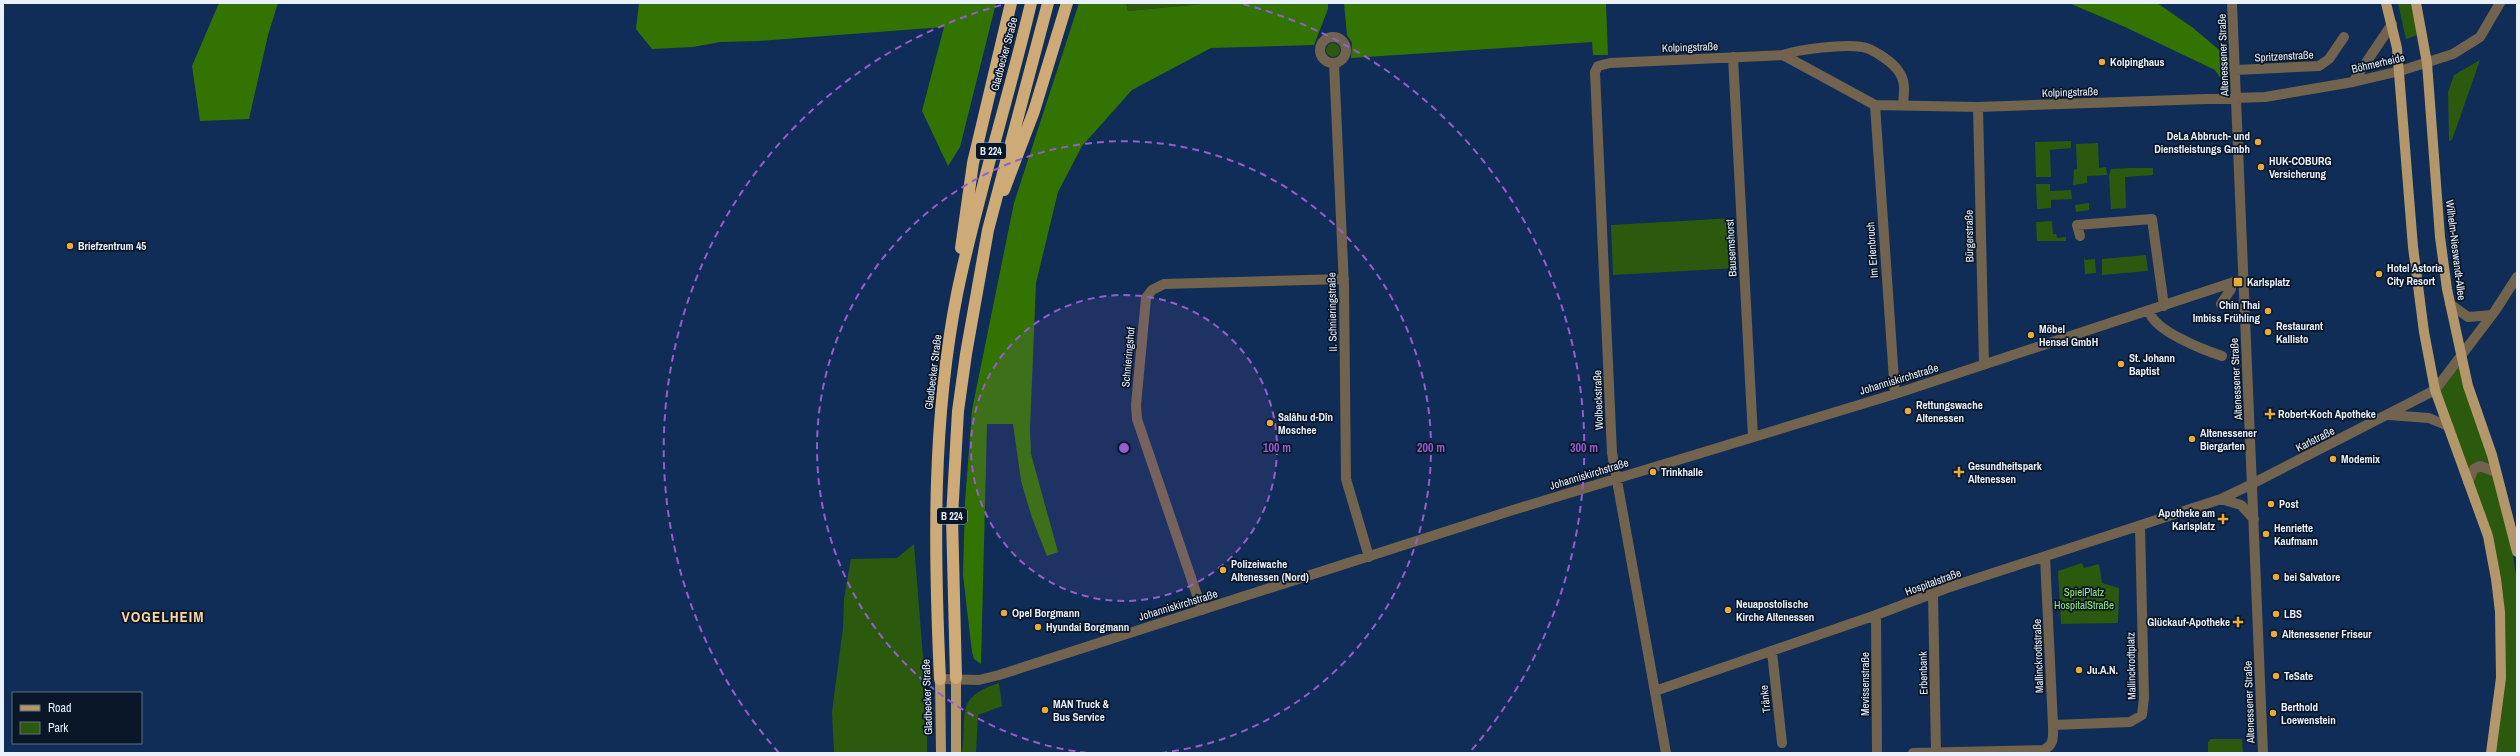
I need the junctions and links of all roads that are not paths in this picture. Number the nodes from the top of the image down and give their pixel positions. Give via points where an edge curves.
1 (1031, 3) edge
2 (1048, 3) edge
3 (1068, 3) edge
4 (2232, 3) edge
5 (2386, 3) edge
6 (2416, 3) edge
7 (2500, 3) edge
8 (1011, 4) edge
9 (2392, 24) junction
10 (2344, 37) dead end
11 (1783, 55) junction
12 (1733, 57) junction
13 (1334, 63) dead end
14 (2428, 64) junction
15 (1598, 66) joint
16 (2236, 70) junction
17 (2400, 71) junction
18 (2353, 82) junction
19 (2237, 98) junction
20 (1875, 105) junction
21 (1903, 105) junction
22 (1978, 107) junction
23 (988, 230) junction
24 (2080, 236) dead end
25 (2517, 277) edge
26 (1344, 279) junction
27 (2243, 279) junction
28 (2231, 289) dead end
29 (957, 295) junction
30 (2220, 304) dead end
31 (2450, 304) junction
32 (2164, 306) junction
33 (2149, 311) junction
34 (2492, 315) junction
35 (2222, 356) dead end
36 (2461, 356) junction
37 (1984, 364) junction
38 (2435, 390) junction
39 (1895, 394) junction
40 (2389, 415) junction
41 (2448, 426) junction
42 (1753, 437) junction
43 (2496, 472) junction
44 (1617, 478) junction
45 (2468, 482) junction
46 (2252, 484) junction
47 (2220, 499) junction
48 (2254, 519) junction
49 (2140, 526) junction
50 (2517, 552) edge
51 (1369, 556) junction
52 (2045, 557) junction
53 (1933, 594) junction
54 (1202, 610) junction
55 (1876, 615) junction
56 (1772, 652) junction
57 (956, 678) junction
58 (940, 679) junction
59 (1655, 691) junction
60 (2053, 724) junction
61 (1782, 744) dead end
62 (2043, 751) edge
63 (1936, 752) edge
64 (941, 753) edge
65 (956, 753) edge
66 (1666, 753) edge
67 (1877, 753) edge
68 (1913, 753) edge
69 (2263, 753) edge
70 (2491, 753) edge

1 - 29 highway, Gladbecker Straße / B 224 via 986,171
2 - 23 highway, B 224
3 - 23 highway via 1031,118
4 - 16 street, Altenessener Straße
5 - 9 main road
6 - 14 main road, Wilhelm-Nieswandt-Allee
7 - 14 street, Böhmerheide via 2480,37 2464,50
8 - 29 highway via 973,163 962,226
9 - 17 main road
9 - 18 street
10 - 16 street, Spritzenstraße via 2329,59 2319,66
11 - 12 street, Kolpingstraße
11 - 20 street, Kolpingstraße
11 - 21 street, Kolpingstraße via 1797,50 1862,47 1876,52 1899,72 1904,86
12 - 15 street, Kolpingstraße via 1610,63
12 - 42 street, Bausemshorst
13 - 26 street, II. Schnieringstraße
14 - 17 street, Böhmerheide
14 - 31 main road, Wilhelm-Nieswandt-Allee via 2440,237
15 - 44 street, Wolbeckstraße via 1595,72 1612,453
16 - 19 street, Altenessener Straße
17 - 18 street, Böhmerheide
17 - 38 main road via 2415,262
18 - 19 street, Böhmerheide via 2277,96
19 - 22 street, Kolpingstraße
19 - 27 street, Altenessener Straße
20 - 21 street, Kolpingstraße
20 - 39 street, Im Erlenbruch
21 - 22 street, Kolpingstraße
22 - 37 street, Bürgerstraße
23 - 57 highway, B 224 via 965,361 954,470 952,569
24 - 32 street via 2077,225 2152,219
25 - 34 street, Karlstraße
26 - 51 street, II. Schnieringstraße via 1346,479
26 - 54 street, Schnieringshof via 1164,284 1152,290 1146,298 1136,405 1137,419
27 - 32 street, Johanniskirchstraße
27 - 46 street, Altenessener Straße
28 - 30 street
29 - 58 highway, Gladbecker Straße / B 224 via 948,350 937,469 936,585
31 - 34 street via 2468,316
31 - 36 main road, Wilhelm-Nieswandt-Allee
32 - 33 street, Johanniskirchstraße
33 - 35 street via 2163,327 2186,341
33 - 37 street, Johanniskirchstraße
34 - 36 street, Karlstraße
36 - 38 street, Karlstraße
36 - 43 main road, Wilhelm-Nieswandt-Allee
37 - 39 street, Johanniskirchstraße
38 - 40 street, Karlstraße
38 - 41 main road
39 - 42 street, Johanniskirchstraße
40 - 41 street via 2429,418
40 - 46 street, Karlstraße
41 - 45 main road
42 - 44 street, Johanniskirchstraße
43 - 45 street via 2480,466 2474,469
43 - 50 main road, Wilhelm-Nieswandt-Allee
44 - 51 street, Johanniskirchstraße
44 - 59 street, Wolbeckstraße
45 - 70 main road via 2488,536 2500,612 2501,678
46 - 47 street, Hospitalstraße
46 - 48 street, Altenessener Straße
47 - 48 street via 2241,505
47 - 49 street, Hospitalstraße
48 - 69 street, Altenessener Straße
49 - 52 street, Hospitalstraße
49 - 60 street, Mallinckrodtplatz via 2144,703 2142,715 2130,722
51 - 54 street, Johanniskirchstraße
52 - 53 street, Hospitalstraße
52 - 60 street, Mallinckrodtstraße
53 - 55 street, Hospitalstraße
53 - 63 street, Erbenbank
54 - 57 street, Johanniskirchstraße via 999,675 979,680
55 - 56 street, Hospitalstraße
55 - 67 street, Mevissenstraße
56 - 59 street, Hospitalstraße
56 - 61 street, Tränke
57 - 58 street, Johanniskirchstraße
57 - 65 main road, B 224
58 - 64 main road, Gladbecker Straße / B 224
59 - 66 street, Wolbeckstraße
60 - 62 street, Mallinckrodtstraße via 2052,742 2050,747
62 - 63 street, Mallinckrodtstraße
63 - 68 street, Mallinckrodtstraße

